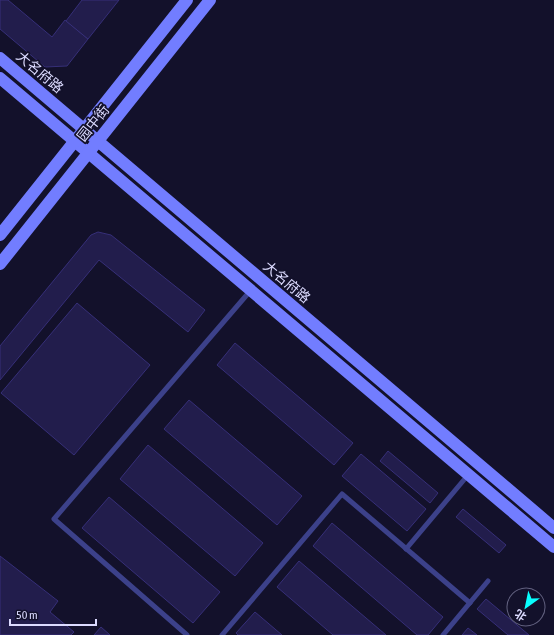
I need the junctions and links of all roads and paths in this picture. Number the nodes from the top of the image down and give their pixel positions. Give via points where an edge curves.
1 (188, 0) edge
2 (210, 0) edge
3 (0, 58) edge
4 (0, 78) edge
5 (84, 130) junction
6 (75, 141) junction
7 (98, 141) junction
8 (88, 153) junction
9 (0, 235) edge
10 (0, 264) edge
11 (251, 290) junction
12 (469, 475) junction
13 (554, 528) edge
14 (554, 547) edge
15 (406, 549) junction
16 (488, 581) dead end
17 (470, 603) junction
18 (187, 635) edge
19 (222, 635) edge
20 (443, 635) edge

1 - 5 street, 园中街
2 - 7 street, 园中街
3 - 5 street, 大名府路
4 - 6 street, 大名府路
5 - 6 street, 园中街
5 - 7 street, 大名府路
6 - 8 street, 大名府路
6 - 9 street, 园中街
7 - 8 street, 园中街
7 - 13 street, 大名府路
8 - 10 street, 园中街
8 - 11 street, 大名府路
11 - 12 street, 大名府路
11 - 18 lane via 54,519
12 - 14 street, 大名府路
12 - 15 lane
15 - 17 lane
15 - 19 lane via 342,494
16 - 17 lane
17 - 20 lane

